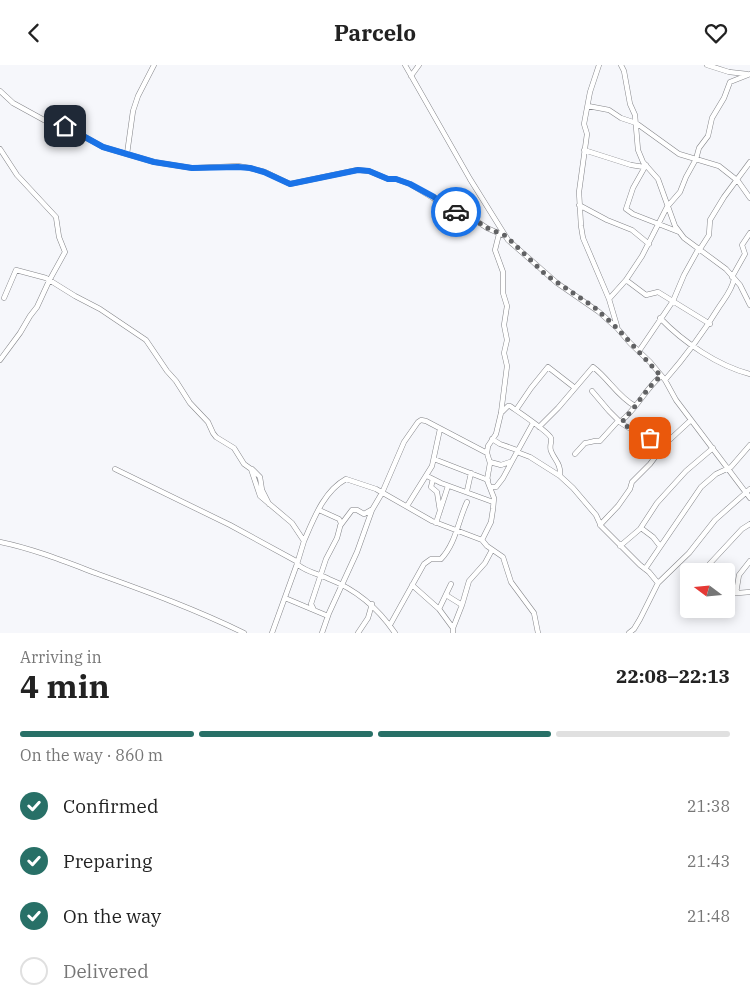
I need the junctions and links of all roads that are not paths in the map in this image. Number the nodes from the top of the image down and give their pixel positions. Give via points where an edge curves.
1 (154, 65) edge
2 (405, 65) edge
3 (419, 65) edge
4 (599, 65) edge
5 (622, 65) edge
6 (707, 65) edge
7 (749, 74) edge
8 (411, 76) junction
9 (0, 91) edge
10 (588, 106) junction
11 (636, 123) junction
12 (0, 149) edge
13 (584, 150) junction
14 (127, 154) junction
15 (696, 159) junction
16 (750, 162) edge
17 (645, 166) junction
18 (736, 179) junction
19 (750, 198) edge
20 (579, 205) junction
21 (667, 207) junction
22 (659, 225) junction
23 (679, 232) junction
24 (750, 233) edge
25 (499, 234) junction
26 (506, 236) junction
27 (649, 244) junction
28 (699, 249) junction
29 (733, 278) junction
30 (626, 280) junction
31 (49, 281) junction
32 (4, 298) dead end
33 (609, 299) junction
34 (673, 301) junction
35 (750, 305) edge
36 (660, 318) junction
37 (710, 324) junction
38 (617, 328) junction
39 (694, 346) junction
40 (639, 351) junction
41 (0, 360) edge
42 (750, 374) edge
43 (663, 378) junction
44 (575, 388) junction
45 (592, 391) dead end
46 (636, 406) junction
47 (516, 410) junction
48 (502, 413) junction
49 (691, 420) junction
50 (622, 421) junction
51 (533, 423) junction
52 (539, 427) junction
53 (440, 429) junction
54 (492, 440) junction
55 (665, 444) junction
56 (750, 445) edge
57 (713, 448) junction
58 (481, 449) junction
59 (517, 451) junction
60 (487, 453) junction
61 (576, 454) dead end
62 (434, 459) junction
63 (511, 461) junction
64 (490, 462) junction
65 (115, 469) dead end
66 (728, 469) junction
67 (471, 473) junction
68 (427, 476) junction
69 (560, 476) junction
70 (433, 479) junction
71 (488, 480) junction
72 (448, 486) junction
73 (490, 487) junction
74 (467, 491) junction
75 (382, 493) junction
76 (748, 495) edge
77 (493, 502) junction
78 (467, 503) dead end
79 (407, 506) junction
80 (372, 509) junction
81 (319, 510) junction
82 (440, 512) junction
83 (436, 523) junction
84 (750, 524) edge
85 (600, 525) junction
86 (340, 526) junction
87 (641, 528) junction
88 (457, 531) junction
89 (304, 541) junction
90 (482, 541) junction
91 (0, 542) edge
92 (620, 546) junction
93 (660, 546) junction
94 (492, 549) junction
95 (750, 561) edge
96 (710, 563) edge
97 (297, 564) junction
98 (645, 569) junction
99 (321, 575) junction
100 (658, 583) junction
101 (342, 584) junction
102 (451, 584) dead end
103 (412, 585) junction
104 (750, 592) edge
105 (736, 593) joint
106 (446, 595) junction
107 (285, 598) junction
108 (372, 604) junction
109 (462, 605) junction
110 (439, 609) junction
111 (314, 610) junction
112 (328, 616) junction
113 (390, 625) junction
114 (453, 630) edge
115 (244, 633) edge
116 (272, 633) edge
117 (322, 633) edge
118 (358, 633) edge
119 (395, 633) edge
120 (538, 633) edge
121 (629, 633) edge

1 - 14 street via 133,111
2 - 8 street
3 - 8 street
4 - 10 street
5 - 11 street
6 - 7 street
7 - 15 street via 730,82
8 - 26 street
9 - 14 street via 13,103 44,120 65,126 103,147
10 - 11 street
10 - 13 street
11 - 15 street via 678,154
11 - 17 street via 638,150
12 - 31 street via 17,175 56,217 64,253
13 - 17 street via 630,165
13 - 20 street
14 - 25 street via 192,168 250,168 290,184 358,170 369,171 410,184 434,197 450,211
15 - 18 street via 719,166
15 - 21 street via 678,195
16 - 18 street
17 - 21 street via 658,179
17 - 22 street via 625,208
18 - 19 street
18 - 28 street via 710,220 709,235
20 - 27 street via 632,230
20 - 33 street via 582,234
21 - 22 street
21 - 23 street
22 - 23 street
22 - 27 street
23 - 28 street
24 - 29 street via 742,245 745,254
25 - 26 street
25 - 48 street via 495,250 503,272 507,306 504,351 507,366
26 - 38 street via 546,275 594,307
27 - 30 street
28 - 29 street via 722,265
28 - 34 street
29 - 35 street
29 - 37 street via 731,289
30 - 33 street
30 - 34 street via 646,295 658,292
31 - 32 street via 40,275 16,270
31 - 41 street via 37,307
31 - 89 street via 100,309 146,340 216,437 234,448 251,469 258,493 292,523
33 - 38 street
34 - 36 street
34 - 37 street
36 - 39 street
36 - 40 street
37 - 39 street
38 - 40 street
39 - 42 street via 716,362
39 - 43 street
40 - 43 street
43 - 46 street via 653,383
43 - 49 street
44 - 46 street via 593,367 624,399
44 - 47 street via 548,367
44 - 52 street
45 - 50 street via 610,413
46 - 50 street
47 - 48 street via 508,405
47 - 51 street
48 - 54 street
49 - 55 street
49 - 57 street
50 - 55 street via 637,433
50 - 61 street via 616,422 600,441 585,443
51 - 52 street
51 - 59 street
52 - 69 street via 550,436 551,450 561,469
53 - 58 street
53 - 62 street
53 - 75 street via 418,422 404,442
54 - 58 street
54 - 59 street
54 - 60 street
55 - 85 street
56 - 66 street
57 - 66 street
57 - 87 street via 657,503
58 - 60 street
59 - 63 street
59 - 69 street
60 - 64 street
62 - 67 street
62 - 68 street
63 - 64 street via 501,465
63 - 73 street via 500,483
64 - 71 street
65 - 97 street via 230,525 289,556
66 - 76 street
66 - 93 street via 701,487
67 - 71 street
67 - 74 street
68 - 70 street
68 - 79 street
69 - 85 street via 579,494
70 - 72 street
70 - 82 street via 431,487 437,492
71 - 73 street
72 - 74 street
72 - 82 street
73 - 77 street
74 - 77 street
75 - 79 street
75 - 80 street
75 - 81 street via 368,485 345,479 330,491
76 - 100 street via 715,520 689,553
77 - 90 street via 492,518
78 - 88 street
79 - 83 street
80 - 86 street via 366,514 352,509
80 - 101 street
81 - 86 street via 339,519
81 - 89 street
82 - 83 street
83 - 88 street
84 - 96 street
85 - 92 street
86 - 99 street
87 - 92 street
87 - 93 street
88 - 90 street
88 - 103 street via 442,558 428,561
89 - 97 street
90 - 94 street
91 - 115 street via 56,558 146,591
92 - 98 street
93 - 98 street
94 - 109 street via 485,563 471,577
94 - 120 street via 503,557 511,582 534,613
95 - 105 street via 739,575
97 - 99 street
97 - 107 street
98 - 100 street
99 - 101 street
99 - 111 street via 311,604
100 - 121 street
101 - 108 street
101 - 112 street
102 - 106 street
103 - 110 street
103 - 113 street
104 - 105 street
106 - 109 street
106 - 110 street
107 - 111 street
107 - 116 street
108 - 113 street
108 - 118 street
109 - 114 street
110 - 114 street
111 - 112 street
112 - 117 street
113 - 119 street

